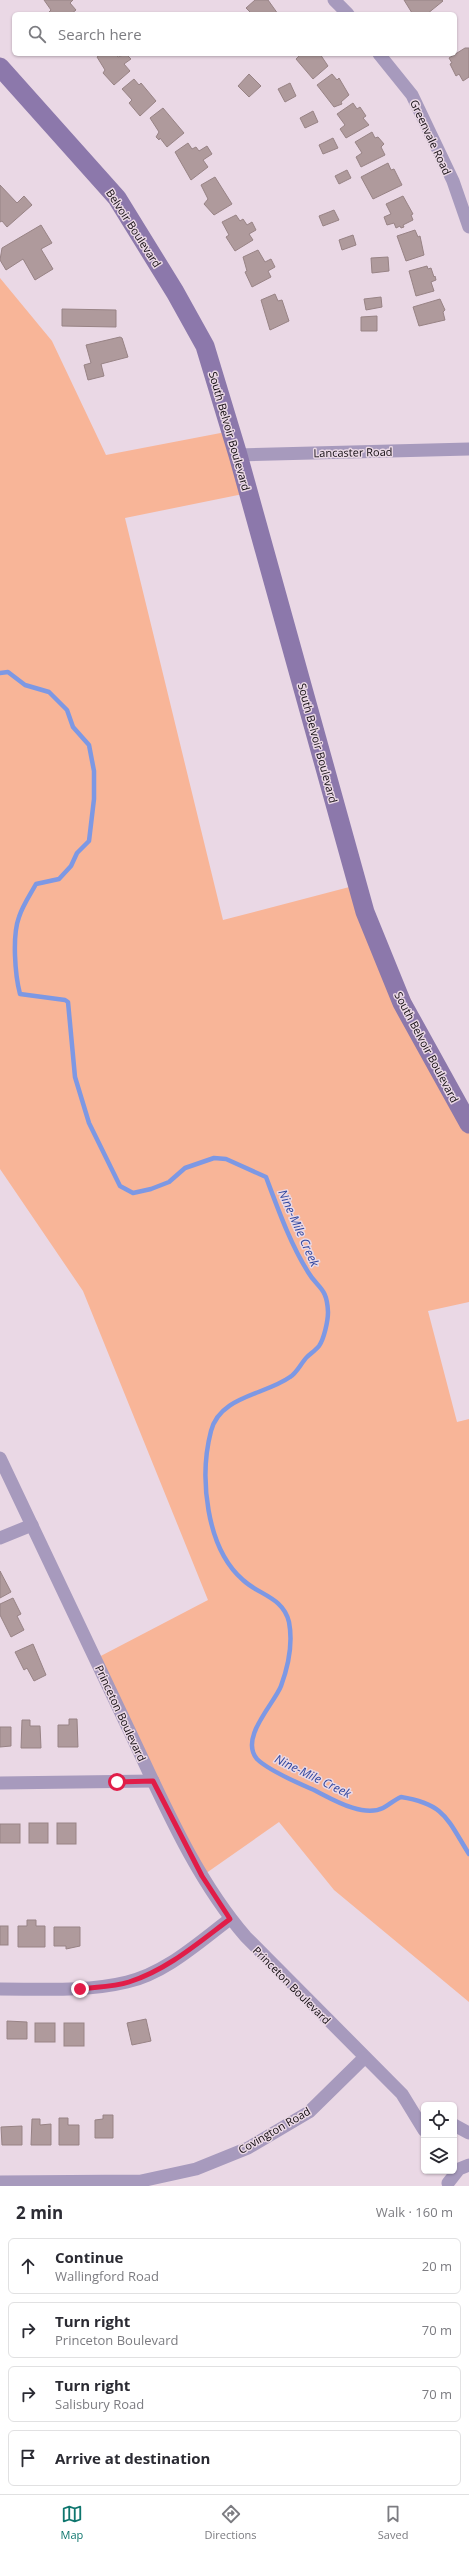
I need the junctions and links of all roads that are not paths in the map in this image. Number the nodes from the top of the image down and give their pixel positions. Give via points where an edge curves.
1 (334, 0) edge
2 (346, 12) edge
3 (381, 56) edge
4 (0, 67) edge
5 (469, 227) edge
6 (205, 346) joint
7 (469, 449) edge
8 (238, 455) junction
9 (469, 1124) edge
10 (0, 1458) edge
11 (32, 1525) junction
12 (0, 1538) edge
13 (153, 1781) junction
14 (0, 1783) edge
15 (230, 1919) junction
16 (0, 1989) edge
17 (364, 2058) junction
18 (419, 2111) edge
19 (457, 2127) edge
20 (469, 2133) edge
21 (469, 2165) edge
22 (446, 2180) edge
23 (0, 2182) edge

1 - 2 street
3 - 5 street, Greenvale Road via 412,95 453,181
4 - 6 street, Belvoir Boulevard via 117,198
6 - 8 street, South Belvoir Boulevard
7 - 8 street, Lancaster Road
8 - 9 street, South Belvoir Boulevard via 365,912 402,1003
10 - 11 street, Princeton Boulevard
11 - 12 street
11 - 13 street, Princeton Boulevard
13 - 14 street
13 - 15 street, Princeton Boulevard via 202,1876
15 - 16 street via 183,1955 128,1982 80,1989
15 - 17 street, Princeton Boulevard
17 - 18 street, Princeton Boulevard
17 - 23 street, Covington Road via 309,2112 248,2148 196,2169 141,2181
19 - 20 street
21 - 22 street via 459,2169

